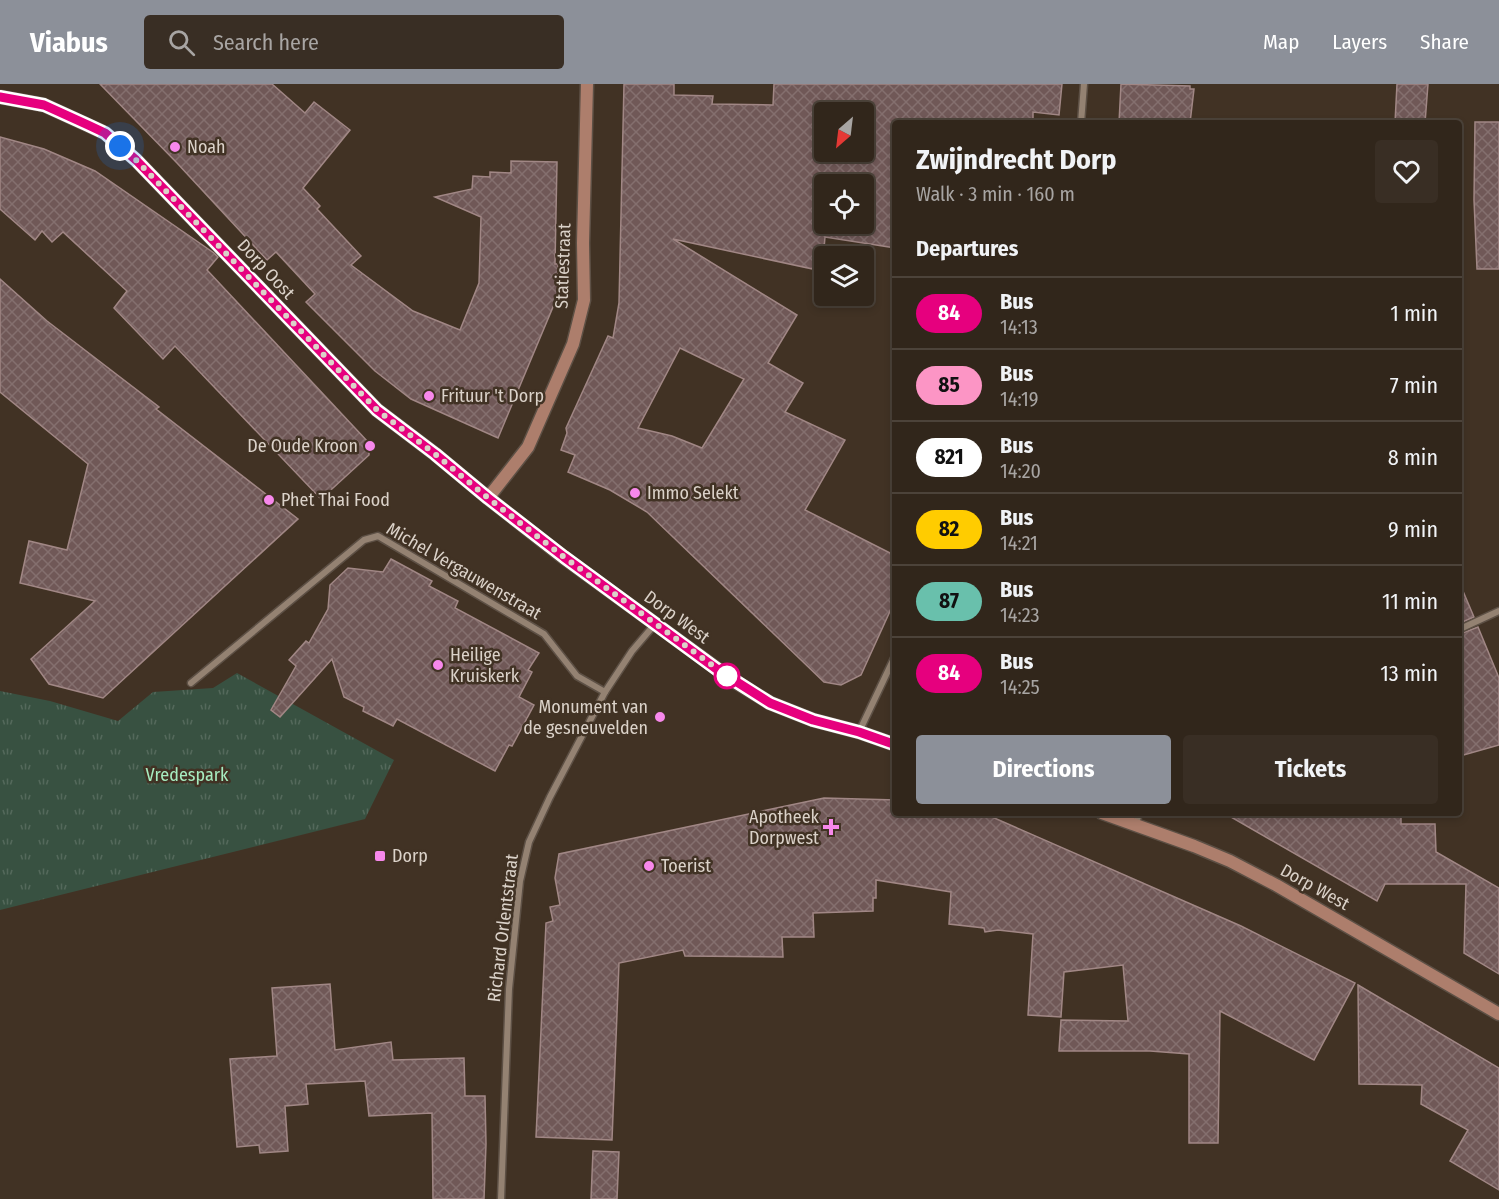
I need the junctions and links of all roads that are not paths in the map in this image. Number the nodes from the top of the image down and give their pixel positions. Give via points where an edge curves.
1 (587, 84) edge
2 (1084, 84) edge
3 (0, 97) edge
4 (1081, 120) edge
5 (488, 498) junction
6 (1499, 610) edge
7 (655, 624) junction
8 (1462, 628) edge
9 (892, 662) edge
10 (191, 683) dead end
11 (605, 692) junction
12 (859, 732) junction
13 (892, 744) edge
14 (1120, 816) edge
15 (1137, 819) edge
16 (1499, 1014) edge
17 (501, 1199) edge

1 - 5 main road, Statiestraat via 584,300 573,344 528,447
2 - 4 street
3 - 5 main road, Dorp Oost via 44,105 105,133 136,160 377,410
5 - 7 main road, Dorp West
6 - 8 street
7 - 11 street, Richard Orlentstraat
7 - 12 main road, Dorp West via 770,703
9 - 12 street
10 - 11 street, Michel Vergauwenstraat via 364,540 378,536 544,634 577,676
11 - 17 street, Richard Orlentstraat via 540,817 521,873 509,989
12 - 13 main road, Dorp West
14 - 15 main road, Dorp West
15 - 16 main road, Dorp West via 1267,880

